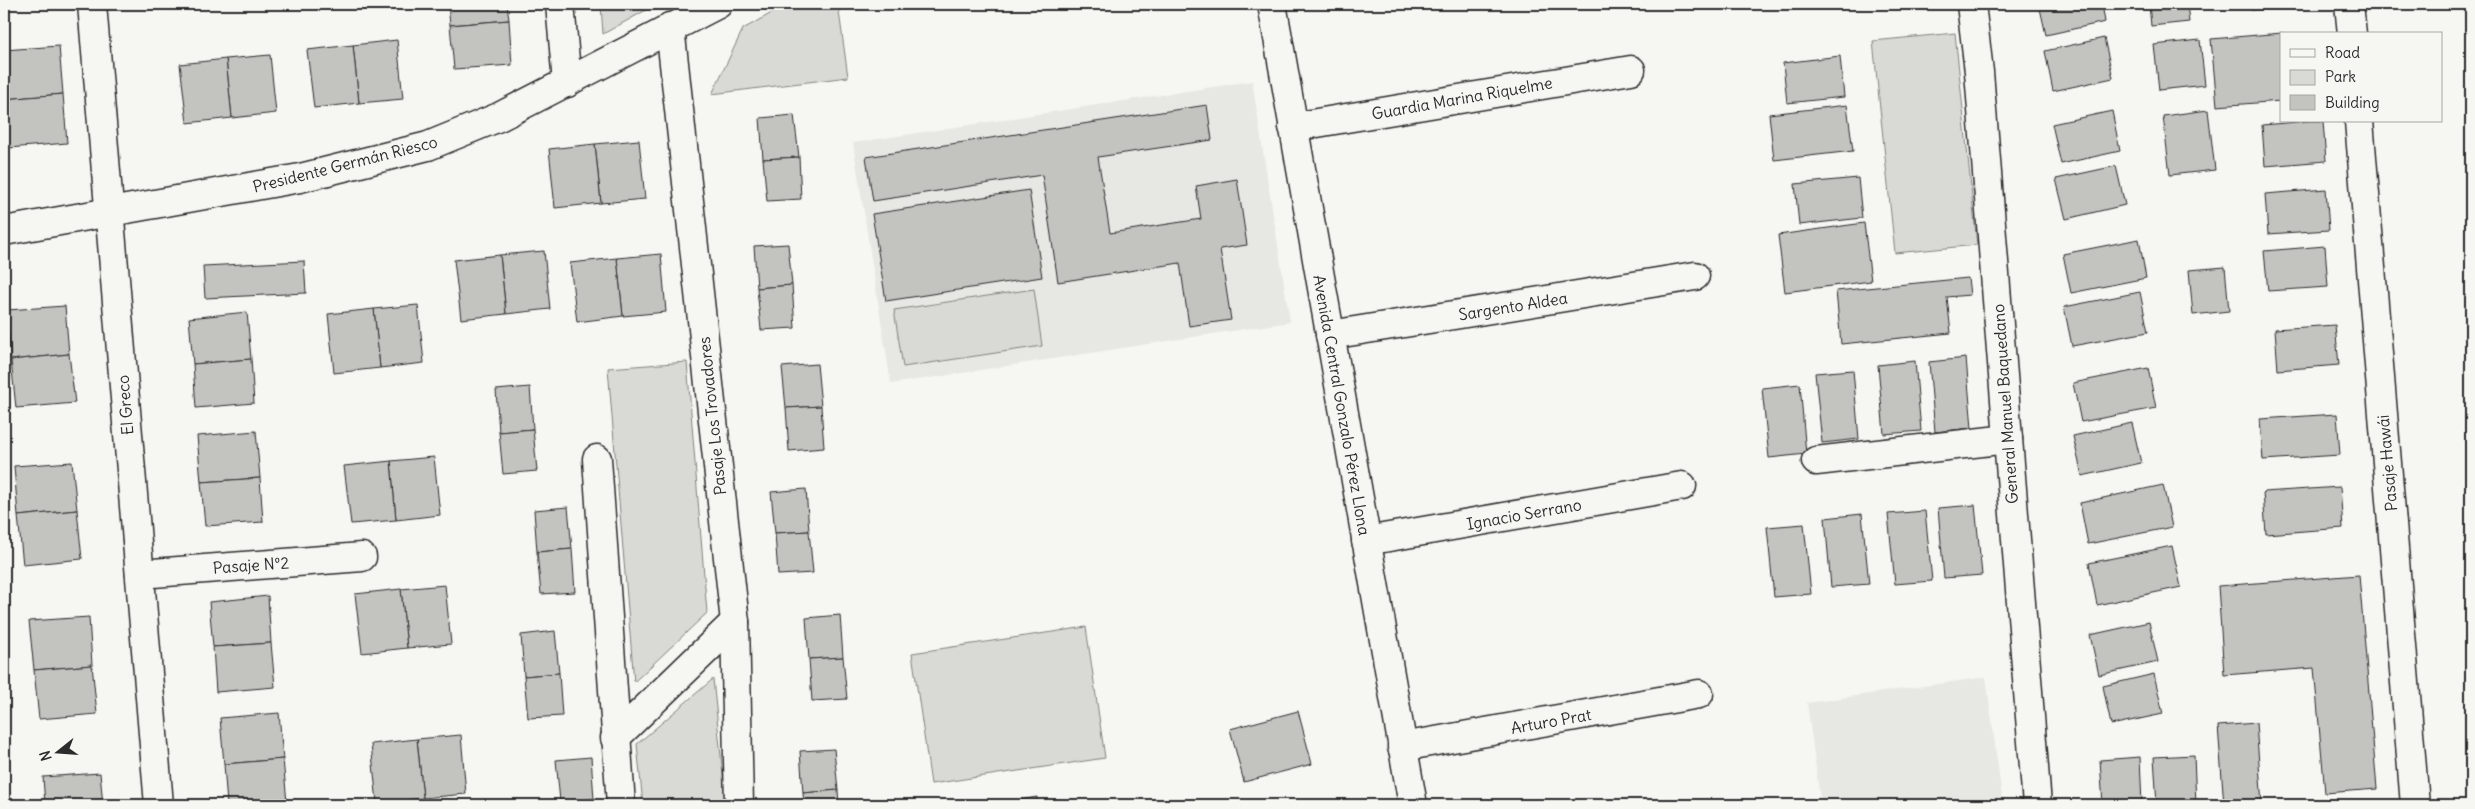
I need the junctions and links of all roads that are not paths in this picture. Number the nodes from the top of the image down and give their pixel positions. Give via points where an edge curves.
1 (92, 4) edge
2 (560, 4) edge
3 (718, 4) edge
4 (1272, 4) edge
5 (1971, 4) edge
6 (2349, 4) edge
7 (670, 27) junction
8 (2352, 32) edge
9 (1631, 70) dead end
10 (567, 83) junction
11 (2359, 122) edge
12 (1293, 127) junction
13 (109, 212) junction
14 (4, 231) edge
15 (1695, 276) dead end
16 (1330, 335) junction
17 (2008, 439) junction
18 (598, 459) dead end
19 (1816, 461) dead end
20 (1682, 486) dead end
21 (1366, 542) junction
22 (362, 556) dead end
23 (140, 574) junction
24 (735, 622) junction
25 (1699, 694) dead end
26 (615, 738) junction
27 (1402, 748) junction
28 (159, 805) edge
29 (621, 805) edge
30 (739, 805) edge
31 (1413, 805) edge
32 (2037, 805) edge
33 (2414, 805) edge

1 - 13 street, El Greco
2 - 10 street
3 - 7 street, Presidente Germán Riesco
4 - 12 street, Avenida Central Gonzalo Pérez Llona
5 - 17 street, General Manuel Baquedano
6 - 8 street
7 - 10 street, Presidente Germán Riesco
7 - 24 street, Pasaje Los Trovadores
9 - 12 street, Guardia Marina Riquelme
10 - 13 street, Presidente Germán Riesco via 465,132 412,150 300,178
11 - 33 street, Pasaje Hawái
12 - 16 street, Avenida Central Gonzalo Pérez Llona
13 - 14 street, Presidente Germán Riesco
13 - 23 street, El Greco
15 - 16 street, Sargento Aldea
16 - 21 street, Avenida Central Gonzalo Pérez Llona
17 - 19 street
17 - 32 street, General Manuel Baquedano
18 - 26 street
20 - 21 street, Ignacio Serrano
21 - 27 street, Avenida Central Gonzalo Pérez Llona
22 - 23 street, Pasaje Nº2
23 - 28 street, El Greco
24 - 26 street
24 - 30 street, Pasaje Los Trovadores
25 - 27 street, Arturo Prat
26 - 29 street
27 - 31 street, Avenida Central Gonzalo Pérez Llona

